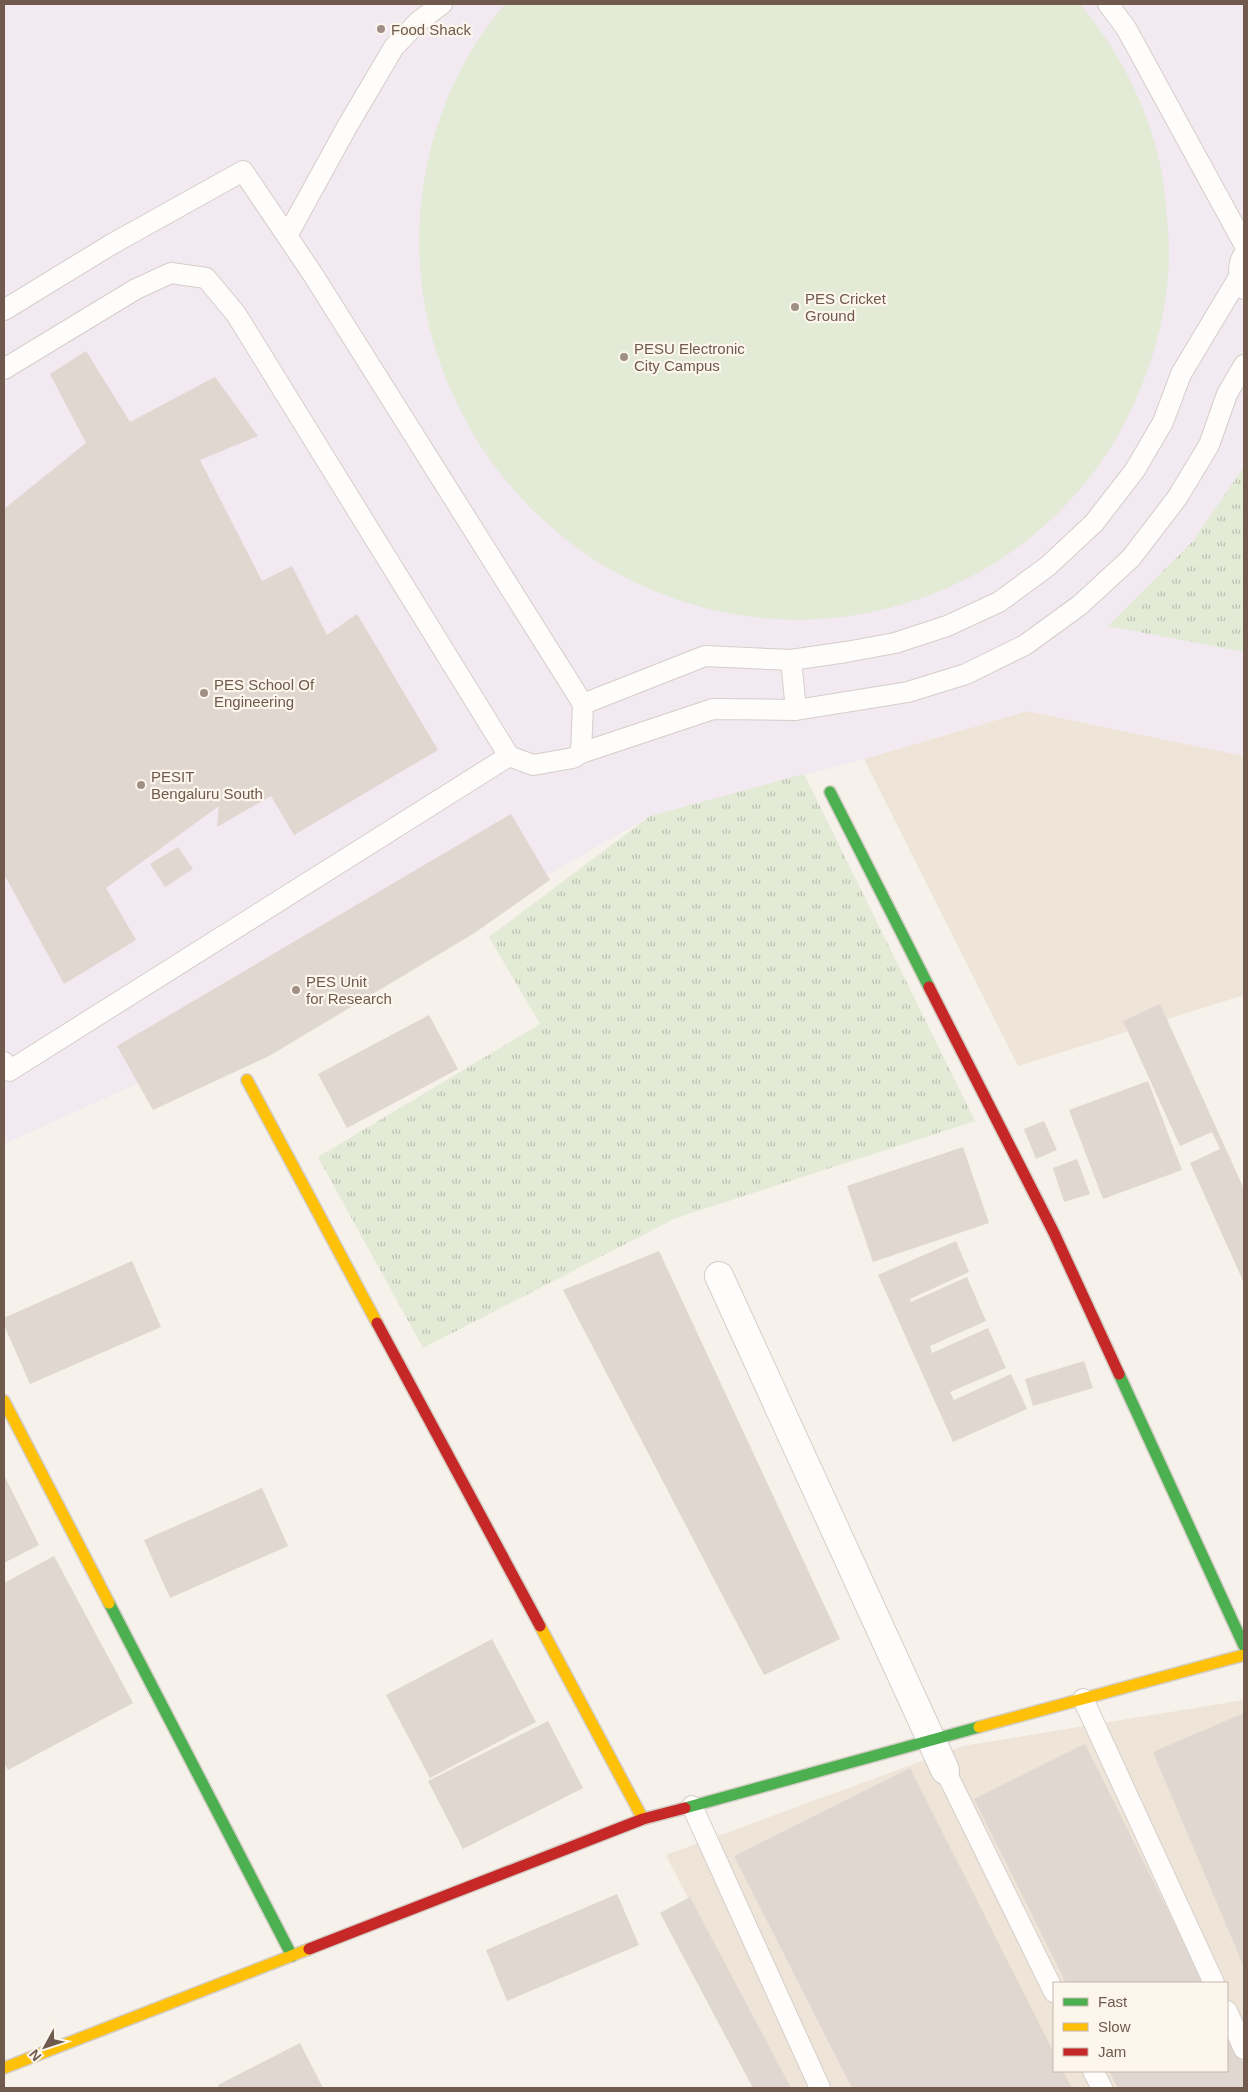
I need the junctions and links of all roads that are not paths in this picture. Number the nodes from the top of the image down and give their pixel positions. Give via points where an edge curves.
1 (442, 4) edge
2 (1108, 4) edge
3 (287, 236) junction
4 (1244, 244) edge
5 (1244, 254) edge
6 (1242, 283) edge
7 (4, 310) edge
8 (1244, 365) edge
9 (4, 368) edge
10 (791, 660) junction
11 (583, 704) junction
12 (796, 710) junction
13 (581, 753) junction
14 (509, 756) junction
15 (830, 792) dead end
16 (4, 1062) edge
17 (247, 1080) dead end
18 (719, 1276) dead end
19 (4, 1401) edge
20 (1244, 1646) edge
21 (1244, 1655) edge
22 (1083, 1699) junction
23 (930, 1741) junction
24 (945, 1770) joint
25 (692, 1806) junction
26 (643, 1819) junction
27 (292, 1956) junction
28 (1214, 1982) edge
29 (1053, 1990) edge
30 (1228, 2013) edge
31 (1244, 2049) edge
32 (4, 2068) edge
33 (1094, 2072) edge
34 (820, 2088) edge
35 (1102, 2088) edge

1 - 3 lane via 419,21 394,47
2 - 4 lane via 1126,28
3 - 7 lane via 243,171 112,244
3 - 11 lane
5 - 6 lane via 1239,268
6 - 10 lane via 1181,374 1163,422 1135,470 1094,523 1048,566 999,602 947,626 895,643
8 - 12 lane via 1227,394 1209,445 1176,498 1131,558 1080,605 1025,645 966,674 908,692
9 - 14 lane via 136,289 171,273 206,278 236,314
10 - 11 lane via 705,656
10 - 12 lane
11 - 13 lane
12 - 13 lane via 714,709
13 - 14 lane via 573,758 533,765
14 - 16 lane via 9,1071
15 - 20 street via 1054,1234
17 - 26 street
18 - 23 street
19 - 27 street
21 - 22 street
22 - 23 street
22 - 28 lane
23 - 24 street
23 - 25 street
24 - 29 lane
25 - 26 street
25 - 34 lane
26 - 27 street
27 - 32 street
30 - 31 lane
33 - 35 lane

